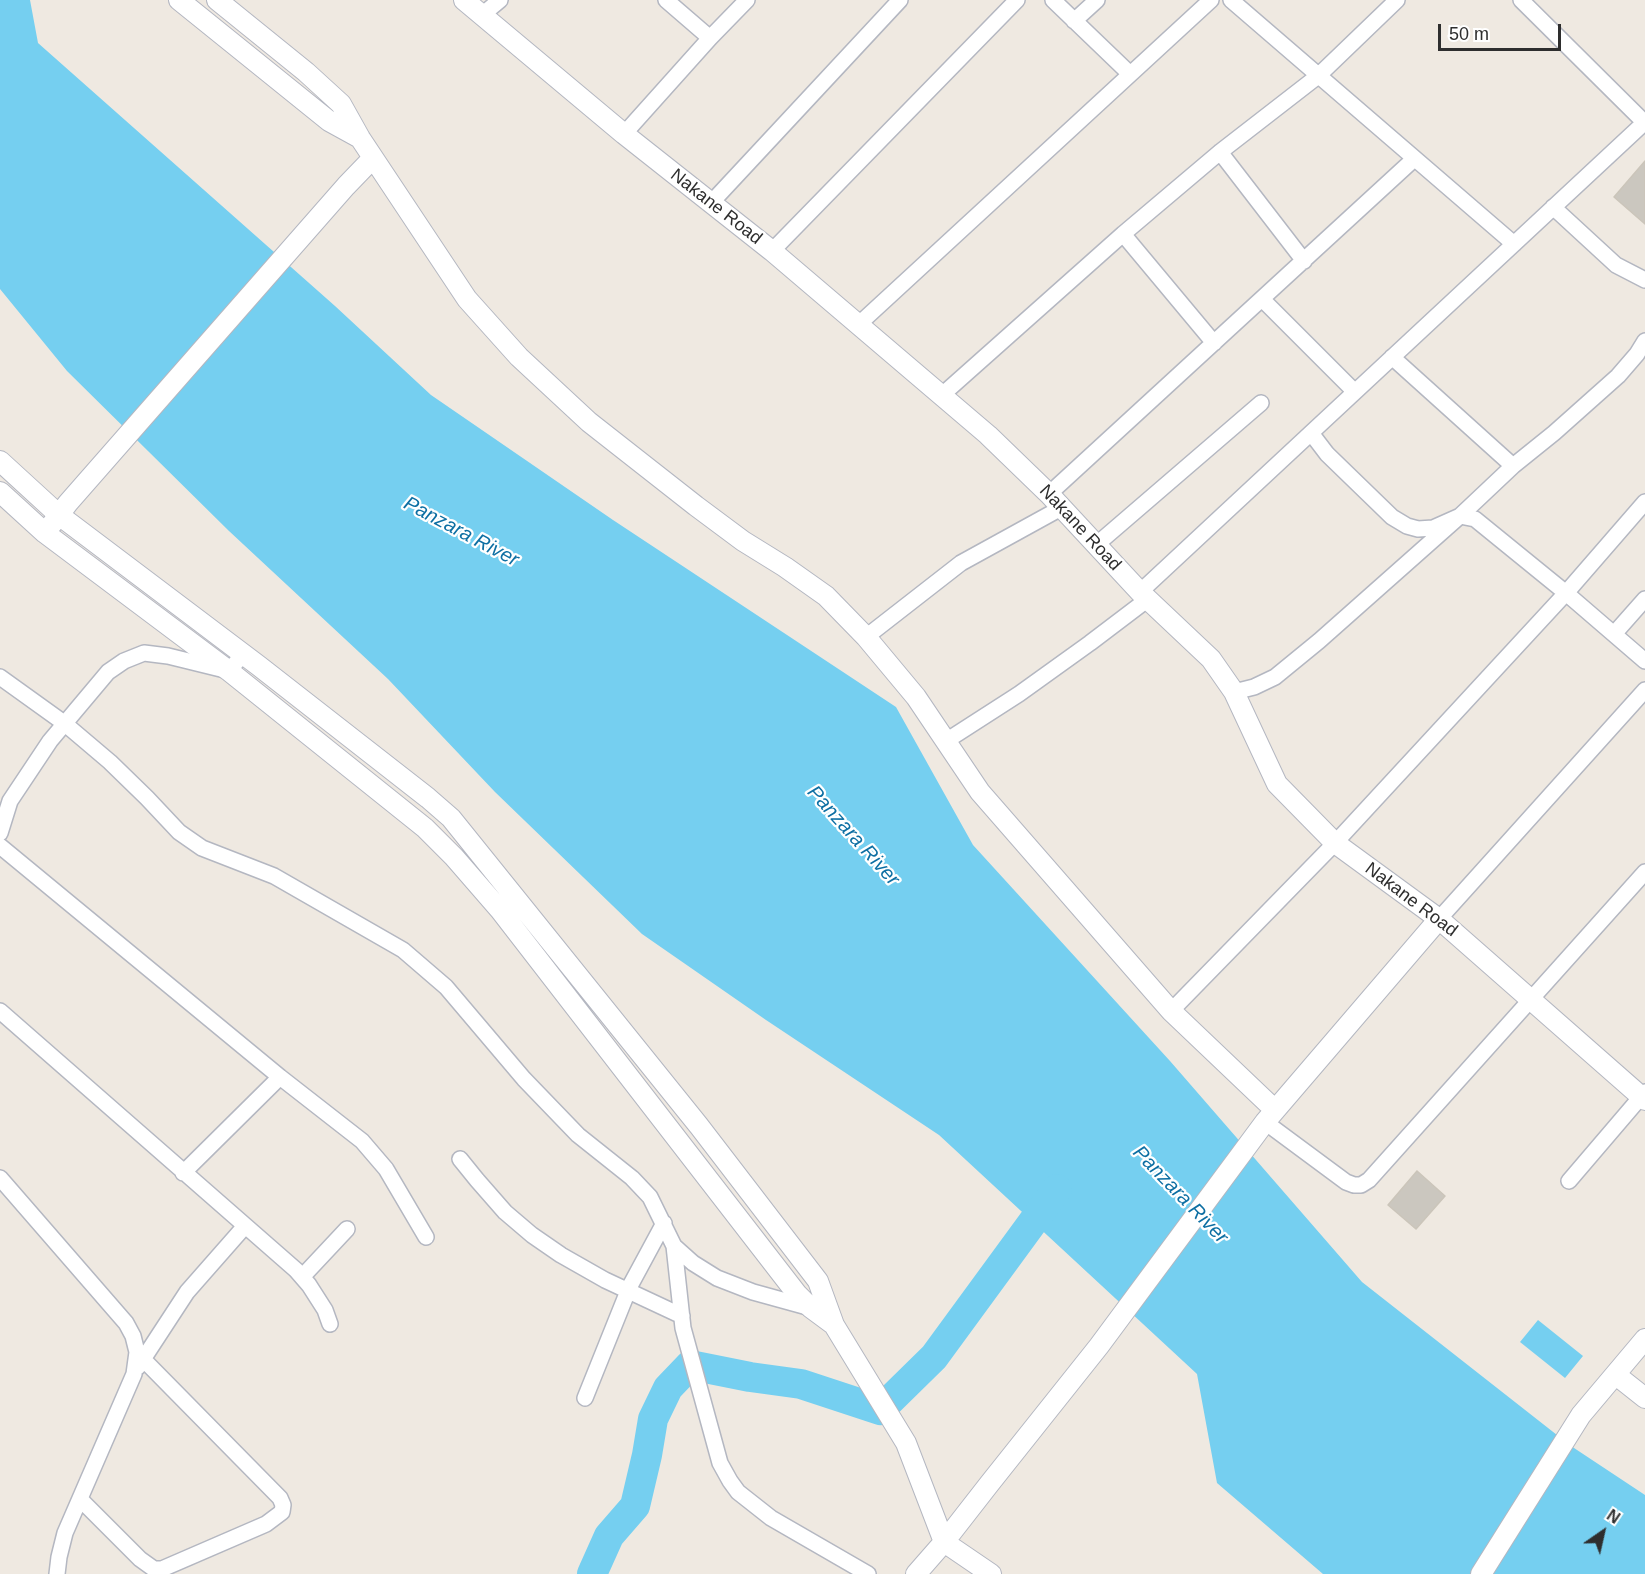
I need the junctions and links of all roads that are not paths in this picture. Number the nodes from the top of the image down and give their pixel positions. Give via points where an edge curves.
1 (179, 0) edge
2 (217, 0) edge
3 (464, 0) edge
4 (500, 0) edge
5 (666, 0) edge
6 (747, 0) edge
7 (900, 0) edge
8 (1017, 0) edge
9 (1053, 0) edge
10 (1097, 0) edge
11 (1210, 0) edge
12 (1231, 0) edge
13 (1397, 0) edge
14 (1521, 0) edge
15 (482, 15) junction
16 (1074, 21) junction
17 (710, 38) junction
18 (1130, 74) junction
19 (1318, 76) junction
20 (1645, 122) edge
21 (624, 134) junction
22 (360, 138) junction
23 (1220, 152) junction
24 (373, 158) junction
25 (1414, 159) junction
26 (711, 203) junction
27 (1553, 207) junction
28 (1123, 234) junction
29 (1514, 244) junction
30 (772, 251) junction
31 (1304, 261) junction
32 (1645, 280) edge
33 (1262, 299) junction
34 (858, 324) junction
35 (1645, 341) edge
36 (1214, 343) junction
37 (1392, 357) junction
38 (1355, 392) junction
39 (942, 395) junction
40 (1261, 404) dead end
41 (1311, 434) junction
42 (0, 461) edge
43 (1513, 466) junction
44 (0, 492) edge
45 (1055, 501) junction
46 (1645, 502) edge
47 (64, 509) junction
48 (1460, 516) junction
49 (45, 533) junction
50 (1096, 545) junction
51 (1566, 593) junction
52 (1144, 596) junction
53 (1645, 599) edge
54 (1614, 634) junction
55 (866, 637) junction
56 (243, 654) junction
57 (1645, 661) edge
58 (229, 671) junction
59 (0, 677) edge
60 (1645, 690) edge
61 (1234, 692) junction
62 (64, 723) junction
63 (946, 741) junction
64 (0, 833) edge
65 (1335, 843) junction
66 (0, 846) edge
67 (1645, 872) edge
68 (1439, 919) junction
69 (1531, 999) junction
70 (0, 1011) edge
71 (1171, 1011) junction
72 (280, 1077) junction
73 (1644, 1096) edge
74 (1270, 1116) junction
75 (460, 1159) dead end
76 (183, 1173) junction
77 (0, 1178) edge
78 (1569, 1181) dead end
79 (664, 1224) junction
80 (245, 1226) junction
81 (347, 1229) dead end
82 (426, 1237) dead end
83 (674, 1246) junction
84 (302, 1277) junction
85 (628, 1291) junction
86 (811, 1308) junction
87 (682, 1322) junction
88 (330, 1324) dead end
89 (834, 1325) junction
90 (1645, 1339) edge
91 (143, 1359) junction
92 (134, 1374) junction
93 (1616, 1375) junction
94 (585, 1398) dead end
95 (1645, 1398) edge
96 (80, 1499) junction
97 (944, 1542) junction
98 (57, 1574) edge
99 (868, 1574) edge
100 (916, 1574) edge
101 (991, 1574) edge
102 (1481, 1574) edge

1 - 22 street via 329,121
2 - 22 street via 341,104
3 - 15 street, Nakane Road
4 - 15 street
5 - 17 street
6 - 17 street
7 - 26 street
8 - 30 street
9 - 16 street
10 - 16 street
11 - 18 street
12 - 19 street
13 - 19 street
14 - 20 street
15 - 21 street, Nakane Road
16 - 18 street
17 - 21 street
18 - 34 street
19 - 23 street
19 - 25 street
20 - 27 street
21 - 26 street, Nakane Road
22 - 24 street
23 - 28 street
23 - 31 street
24 - 47 street
24 - 55 street via 467,299 519,357 589,422 696,506 826,596
25 - 29 street
25 - 31 street
26 - 30 street, Nakane Road
27 - 29 street
27 - 32 street via 1616,265
28 - 36 street
28 - 39 street
29 - 37 street
30 - 34 street, Nakane Road
31 - 33 street
33 - 36 street
33 - 38 street
34 - 39 street, Nakane Road
35 - 43 street via 1618,376
36 - 45 street
37 - 38 street
37 - 43 street
38 - 41 street
39 - 45 street, Nakane Road
40 - 50 street
41 - 48 street via 1392,517 1407,526 1433,528
41 - 52 street
42 - 47 street
43 - 48 street
44 - 49 street
45 - 50 street, Nakane Road
45 - 55 street via 961,563
46 - 51 street
47 - 49 street
47 - 56 street
48 - 51 street via 1475,519
48 - 61 street via 1275,677
49 - 58 street
50 - 52 street, Nakane Road
51 - 54 street
51 - 65 street
52 - 61 street, Nakane Road via 1211,659
52 - 63 street via 1090,643
53 - 54 street
54 - 57 street
55 - 63 street via 916,697
56 - 58 street
56 - 89 street via 451,818 699,1126 818,1281
58 - 62 street via 144,653 108,672
58 - 86 street via 400,806 454,857 500,910
59 - 62 street
60 - 68 street
61 - 65 street, Nakane Road via 1277,784
62 - 64 street via 10,801
62 - 79 street via 132,783 179,832 202,848 274,876 403,950 446,987 524,1079 578,1135 632,1178 650,1197
63 - 71 street via 980,792
65 - 68 street, Nakane Road
65 - 71 street
66 - 72 street
67 - 69 street
68 - 69 street, Nakane Road
68 - 74 street
69 - 73 street, Nakane Road
69 - 74 street via 1361,1185 1346,1182
70 - 76 street
71 - 74 street
72 - 76 street
72 - 82 street via 362,1141 386,1169
73 - 78 street
74 - 97 street via 1100,1346
75 - 85 street via 505,1212 532,1235
76 - 80 street
77 - 92 street via 126,1323 137,1352
79 - 83 street
79 - 85 street
80 - 84 street
80 - 91 street via 187,1292
81 - 84 street
83 - 86 street via 717,1278
83 - 87 street
84 - 88 street
85 - 87 street
85 - 94 street
86 - 89 street
87 - 99 street via 720,1463 738,1492 771,1518
89 - 97 street via 906,1443
90 - 93 street
91 - 92 street
91 - 96 street via 280,1498 282,1512 266,1524 154,1569
92 - 96 street
93 - 95 street
93 - 102 street via 1581,1414
96 - 98 street via 65,1533
97 - 100 street
97 - 101 street

